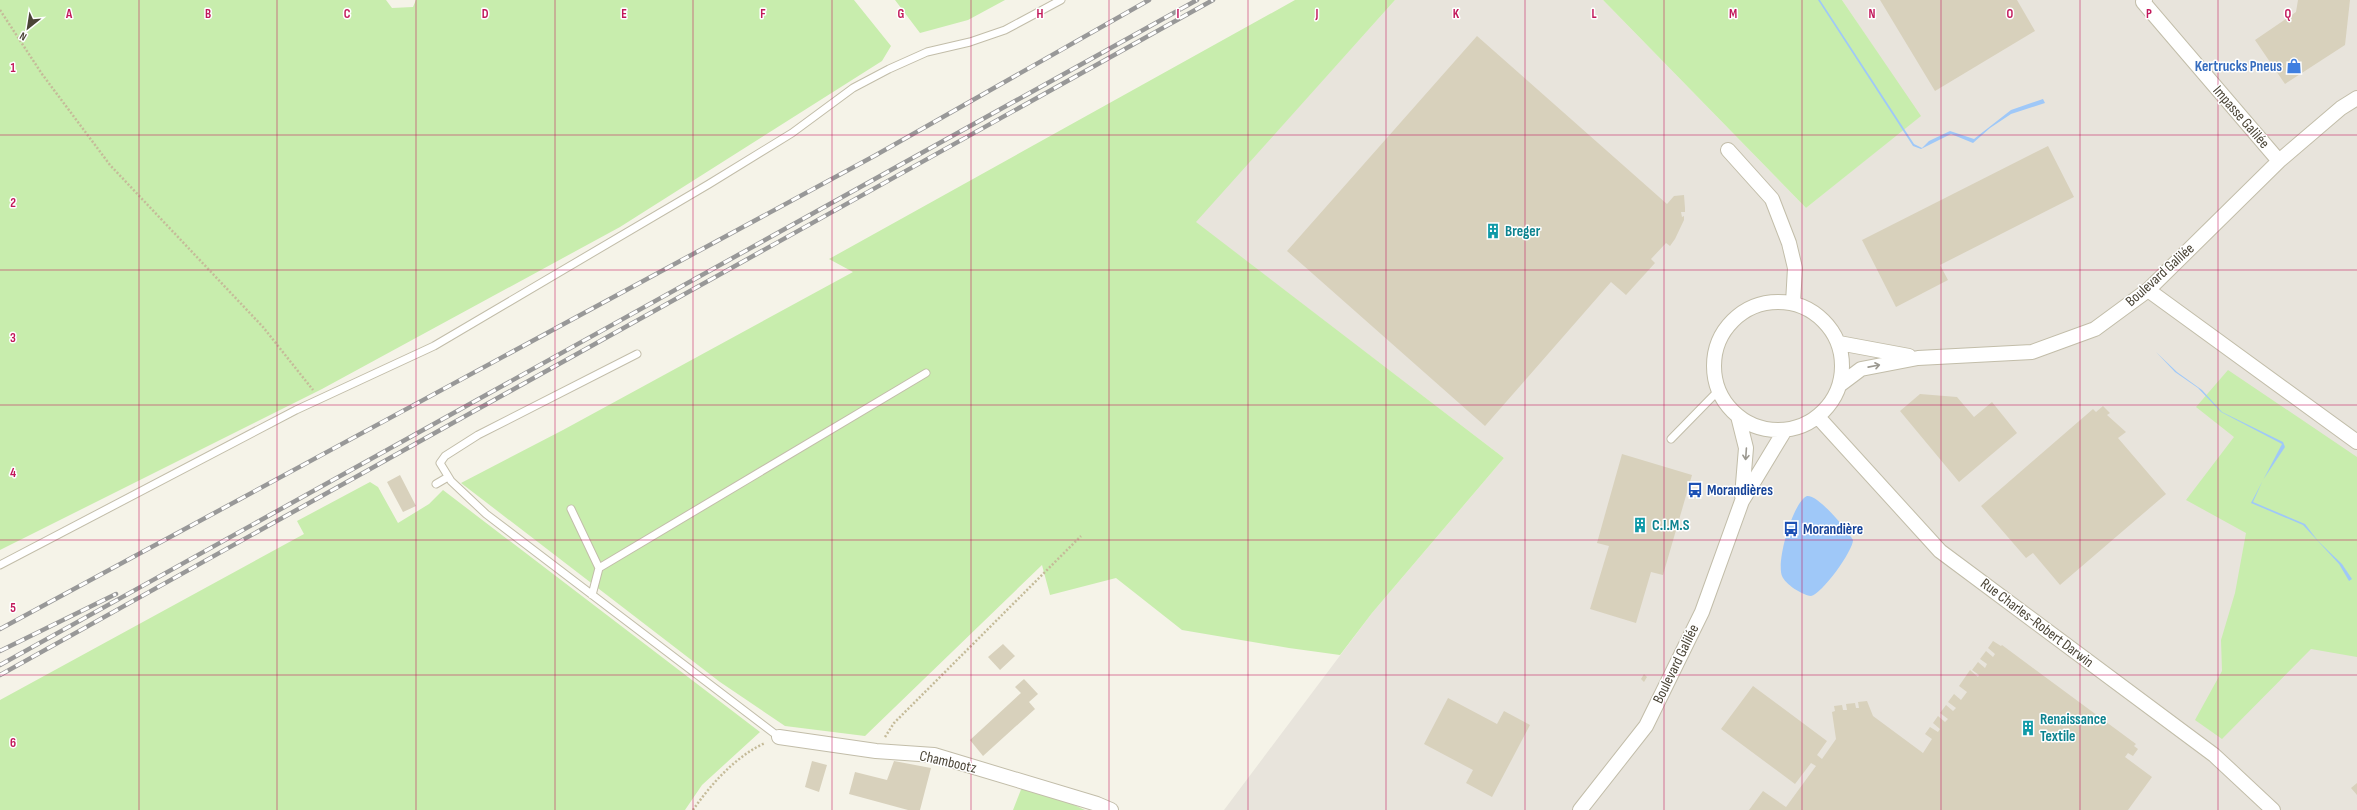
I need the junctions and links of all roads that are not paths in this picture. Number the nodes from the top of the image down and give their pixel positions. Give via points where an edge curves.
1 (1061, 0) edge
2 (2145, 0) edge
3 (2357, 98) edge
4 (1728, 150) dead end
5 (2279, 161) junction
6 (2148, 290) junction
7 (1793, 303) junction
8 (1839, 343) junction
9 (637, 354) dead end
10 (1918, 358) junction
11 (926, 373) dead end
12 (1841, 384) junction
13 (1719, 390) junction
14 (1738, 416) junction
15 (1818, 417) junction
16 (1785, 430) junction
17 (1671, 439) dead end
18 (2357, 442) edge
19 (448, 477) junction
20 (436, 484) dead end
21 (1742, 501) junction
22 (572, 509) dead end
23 (0, 565) edge
24 (599, 568) junction
25 (592, 595) junction
26 (779, 737) joint
27 (1111, 810) edge
28 (1580, 810) edge
29 (2273, 810) edge

1 - 23 lane via 1005,30 970,42 927,52 853,88 792,133 434,346 320,399
2 - 5 street, Impasse Galilée via 2143,2
3 - 5 street, Boulevard Galilée via 2341,108
4 - 7 street via 1772,199 1789,243 1795,268
5 - 6 street, Boulevard Galilée
6 - 10 street, Boulevard Galilée via 2095,329 2032,352
6 - 18 street
7 - 8 street via 1812,311 1828,325
7 - 13 street via 1773,302 1754,307 1736,317 1724,332 1716,351 1714,371
8 - 10 street, Boulevard Galilée
8 - 12 street via 1843,363
9 - 19 lane via 478,435 445,456 440,463
12 -> 10 street, Boulevard Galilée via 1861,369
11 - 24 lane
12 - 15 street via 1832,402
13 - 14 street
13 - 17 lane
14 - 16 street via 1763,428
14 -> 21 street, Boulevard Galilée via 1746,448
15 - 16 street via 1803,426
15 - 29 street, Rue Charles-Robert Darwin via 1940,550 2214,755
16 - 21 street, Boulevard Galilée
19 - 20 lane
19 - 25 lane via 486,514
21 - 28 street, Boulevard Galilée via 1702,612 1646,726
22 - 24 lane
24 - 25 lane
25 - 26 lane
26 - 27 street, Chambootz via 876,751 934,755

